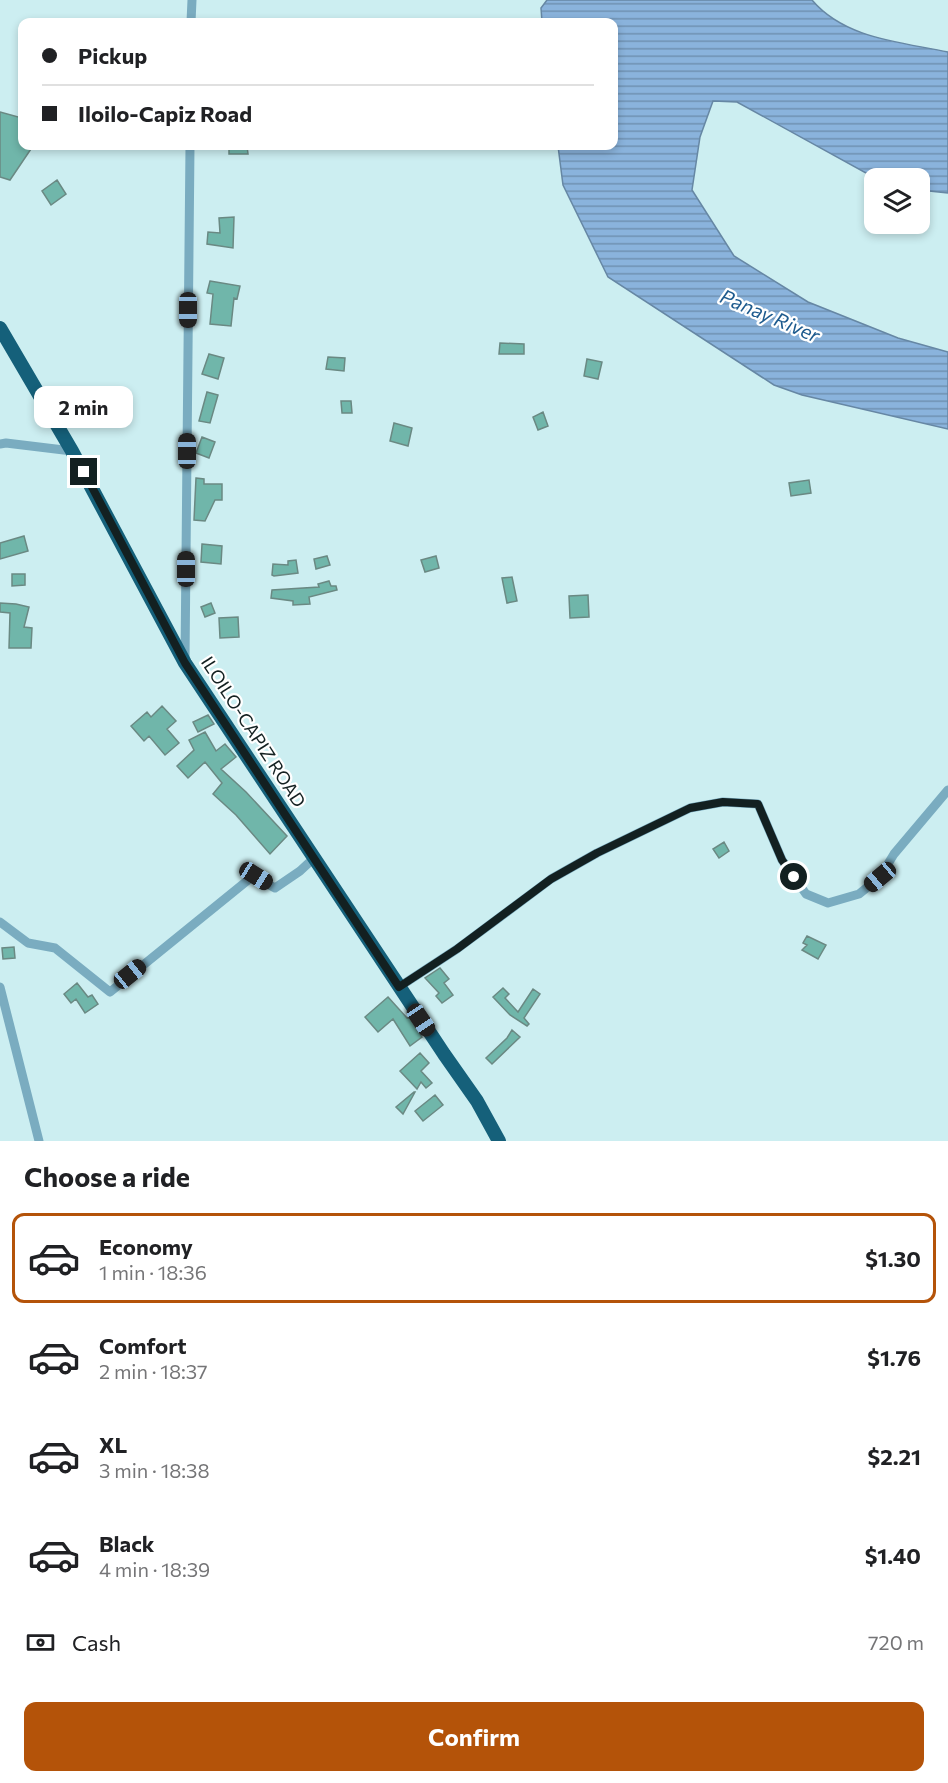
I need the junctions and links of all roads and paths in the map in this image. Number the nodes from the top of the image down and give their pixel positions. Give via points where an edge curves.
1 (192, 0) edge
2 (191, 18) edge
3 (190, 150) edge
4 (0, 328) edge
5 (0, 444) edge
6 (72, 451) junction
7 (185, 663) junction
8 (948, 790) edge
9 (314, 858) junction
10 (0, 922) edge
11 (0, 987) edge
12 (399, 987) junction
13 (39, 1141) edge
14 (499, 1141) edge

1 - 2 street
3 - 7 street
4 - 6 highway, ILOILO-CAPIZ ROAD
5 - 6 street
6 - 7 highway, ILOILO-CAPIZ ROAD
7 - 9 highway, ILOILO-CAPIZ ROAD
8 - 12 street via 894,854 880,877 859,894 828,903 806,894 782,860 758,804 723,802 690,808 551,879
9 - 10 street via 275,888 253,876 110,992 55,948 28,944
9 - 12 highway, ILOILO-CAPIZ ROAD
11 - 13 street
12 - 14 highway, ILOILO-CAPIZ ROAD via 477,1101

